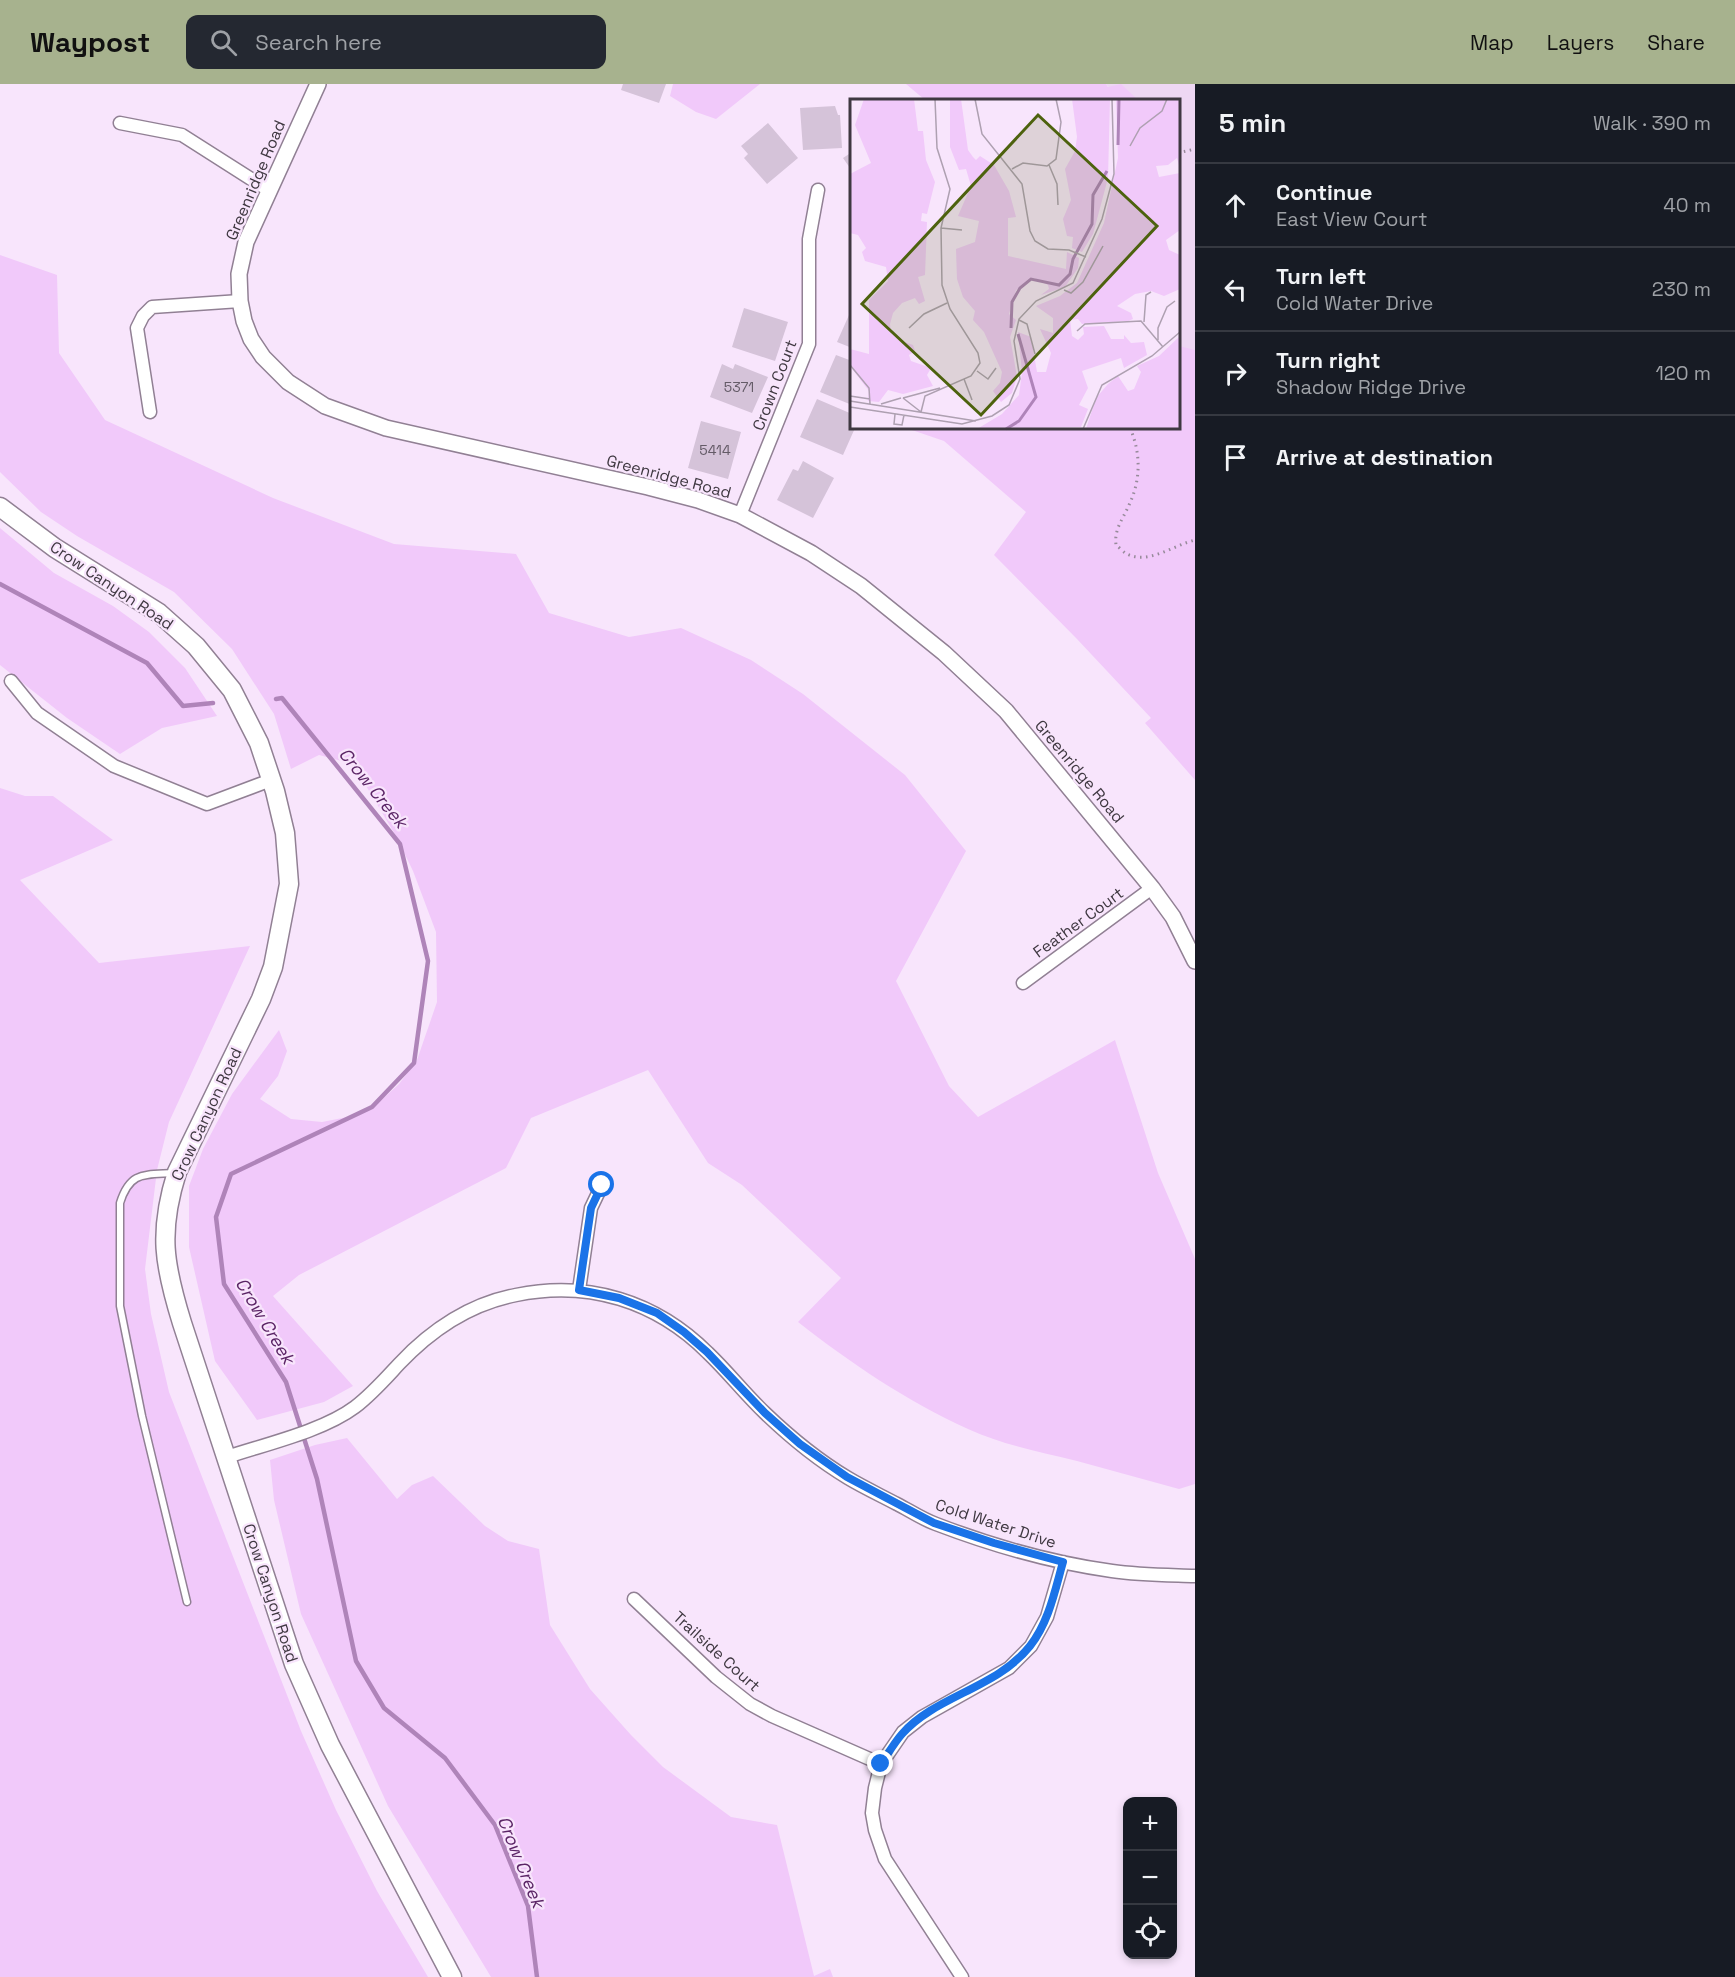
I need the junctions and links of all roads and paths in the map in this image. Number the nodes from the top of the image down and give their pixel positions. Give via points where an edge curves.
1 (318, 84) edge
2 (120, 123) dead end
3 (1195, 149) edge
4 (1180, 153) edge
5 (818, 190) dead end
6 (270, 191) junction
7 (240, 301) junction
8 (150, 412) dead end
9 (1130, 429) edge
10 (0, 507) edge
11 (740, 515) junction
12 (1195, 540) edge
13 (11, 681) dead end
14 (272, 780) junction
15 (1152, 888) junction
16 (1195, 961) edge
17 (1023, 983) dead end
18 (177, 1172) junction
19 (602, 1185) dead end
20 (579, 1290) junction
21 (227, 1457) junction
22 (1063, 1562) junction
23 (1195, 1576) edge
24 (634, 1599) dead end
25 (188, 1602) dead end
26 (881, 1764) junction
27 (452, 1977) edge
28 (962, 1977) edge

1 - 6 street, Greenridge Road
2 - 6 street via 182,135
3 - 4 path
5 - 11 street, Crown Court via 809,239 809,344
6 - 7 street, Greenridge Road via 246,242 239,274
7 - 8 street via 152,306 143,316 137,328
7 - 11 street, Greenridge Road via 251,339 263,357 288,382 325,406 386,428 648,487
9 - 12 path via 1137,444 1139,473 1115,533 1116,545 1127,554 1145,558
10 - 14 main road, Crow Canyon Road via 55,548 159,613 196,646 232,690 259,743
11 - 15 street, Greenridge Road via 812,553 944,652 1006,711
13 - 14 street via 37,713 114,766 207,804
14 - 18 main road, Crow Canyon Road via 285,833 289,884 273,967
15 - 16 street, Greenridge Road via 1173,917
15 - 17 street, Feather Court
18 - 21 main road, Crow Canyon Road via 167,1210 165,1252 169,1281
18 - 25 lane via 137,1177 125,1187 120,1203 120,1306 142,1416
19 - 20 street via 591,1208
20 - 21 street, Cold Water Drive via 516,1295 468,1311 431,1334 354,1408 313,1428
20 - 22 street, Cold Water Drive via 619,1298 657,1313 707,1352 800,1444 847,1477 934,1523
21 - 27 main road, Crow Canyon Road via 294,1664 330,1745
22 - 23 street, Cold Water Drive via 1112,1571
22 - 26 street via 1047,1617 1031,1646 1010,1668 922,1716 903,1732
24 - 26 street, Trailside Court via 750,1704
26 - 28 street via 872,1813 880,1846 891,1870

